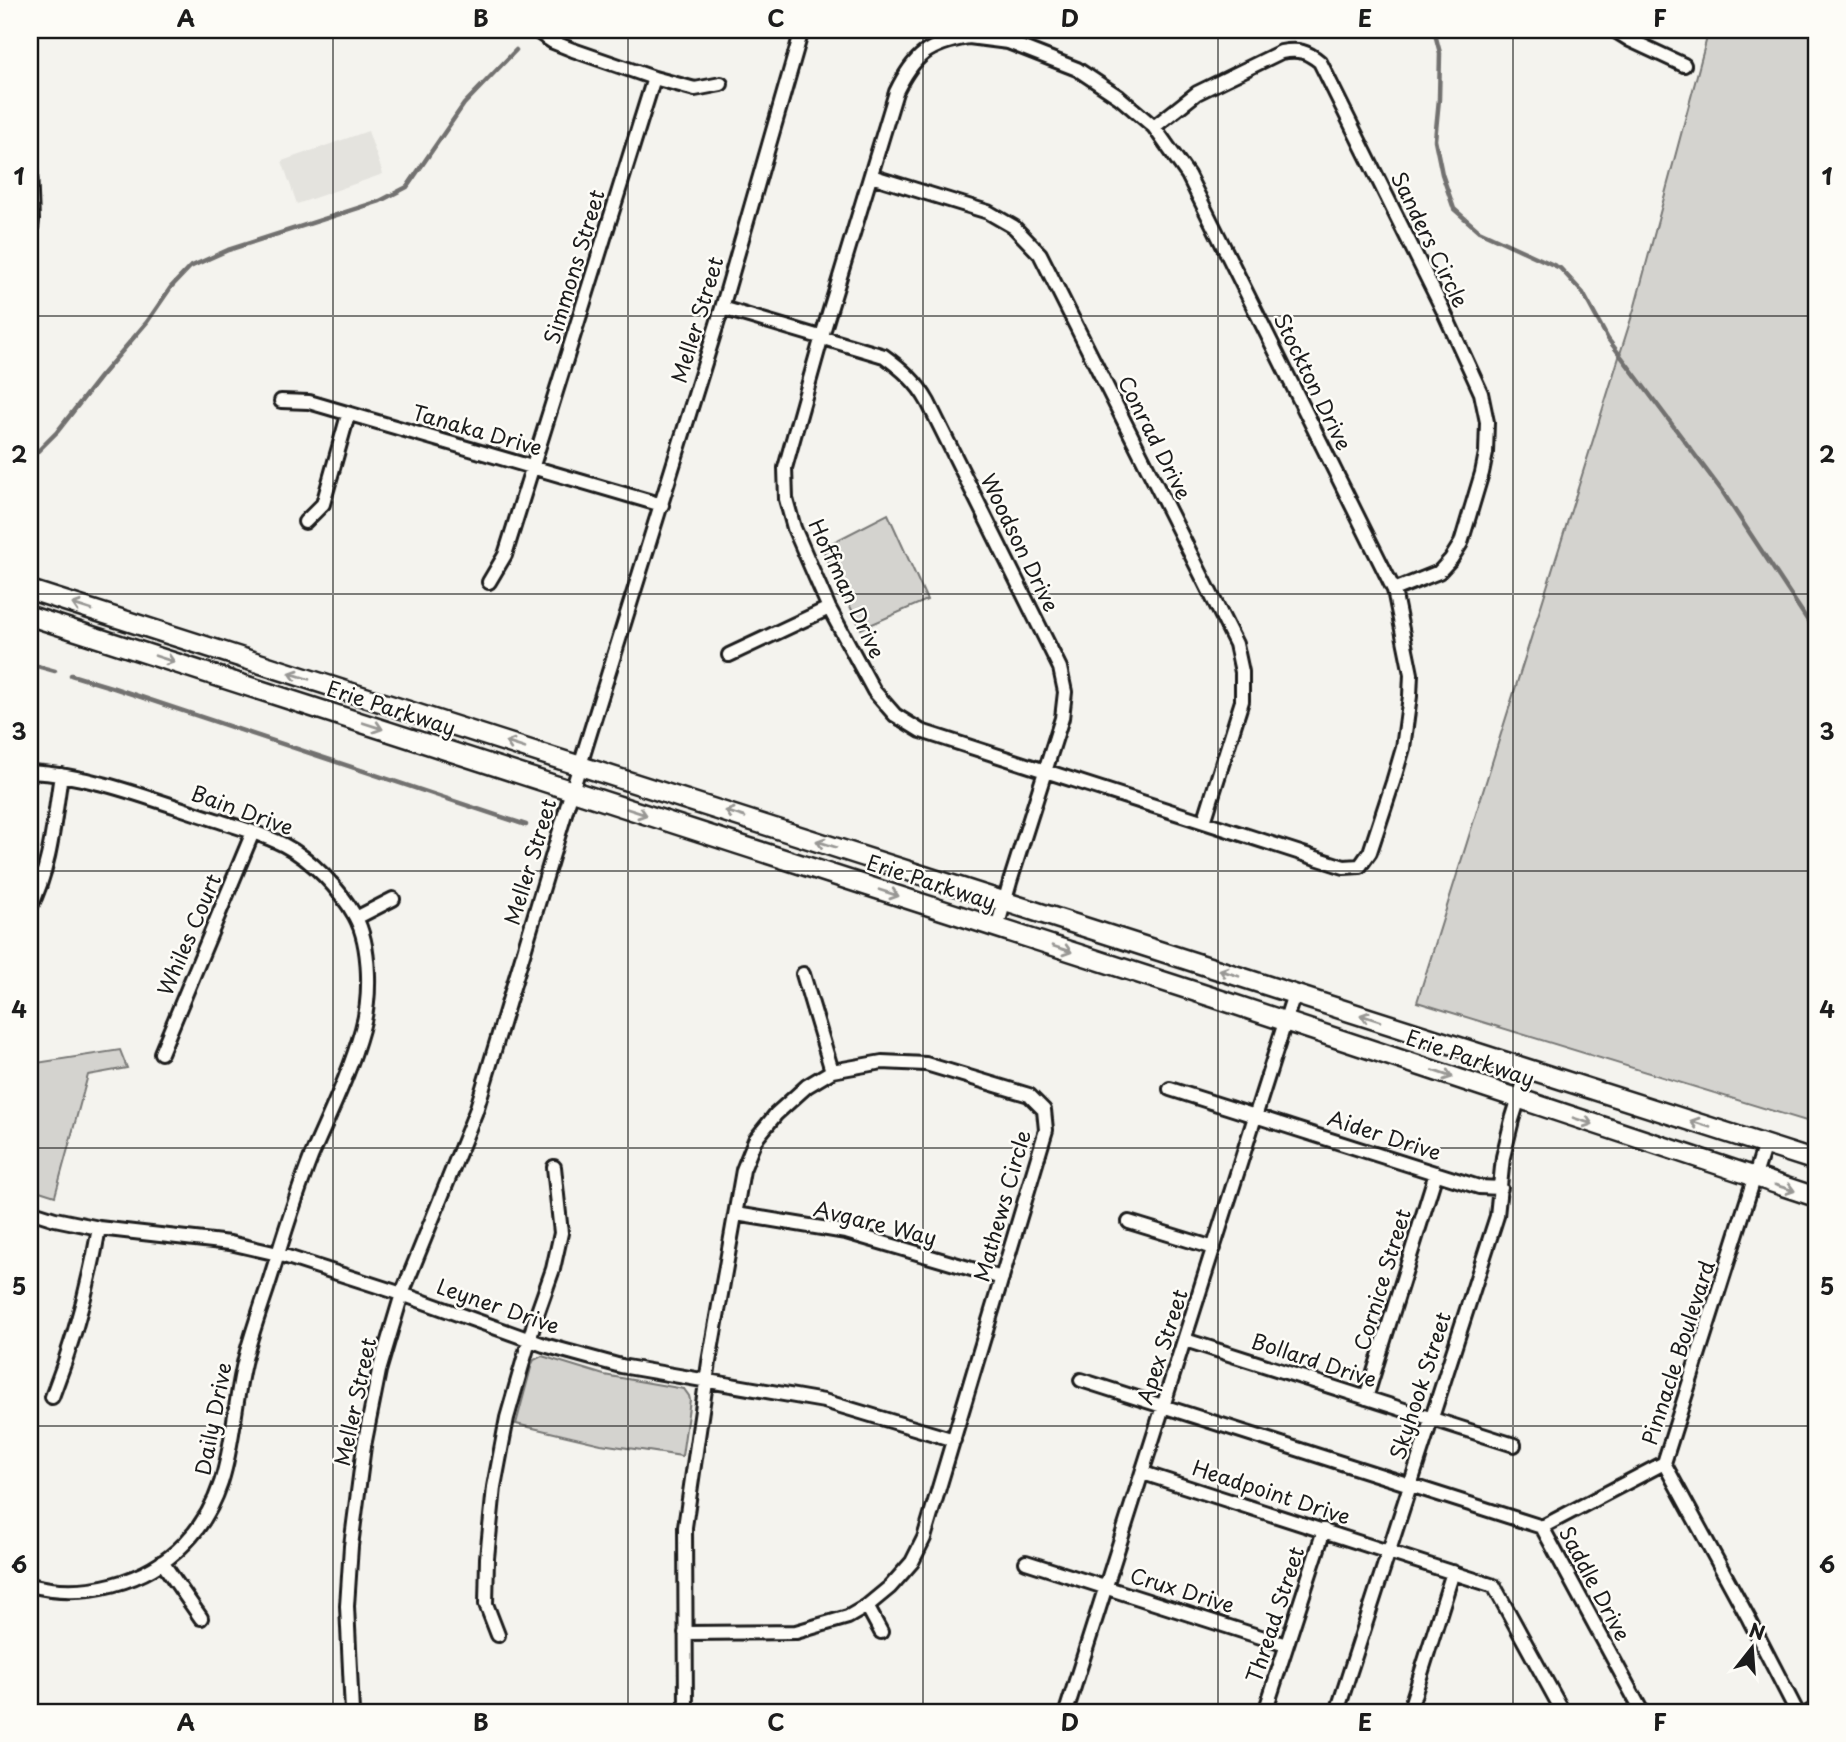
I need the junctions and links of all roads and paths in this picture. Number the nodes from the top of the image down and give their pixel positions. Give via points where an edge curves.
1 (535, 30) edge
2 (803, 30) edge
3 (1614, 30) edge
4 (969, 37) joint
5 (1685, 65) dead end
6 (654, 78) junction
7 (721, 84) dead end
8 (1154, 127) junction
9 (30, 169) edge
10 (871, 176) junction
11 (30, 237) edge
12 (722, 308) junction
13 (822, 336) junction
14 (281, 401) dead end
15 (348, 415) junction
16 (533, 467) junction
17 (662, 505) junction
18 (304, 522) dead end
19 (489, 582) dead end
20 (30, 590) edge
21 (1394, 590) junction
22 (829, 608) junction
23 (30, 616) edge
24 (729, 655) dead end
25 (580, 765) junction
26 (1046, 771) junction
27 (30, 772) edge
28 (61, 775) junction
29 (572, 791) junction
30 (1204, 822) junction
31 (253, 832) junction
32 (1360, 866) joint
33 (393, 899) dead end
34 (1004, 902) junction
35 (30, 908) edge
36 (356, 918) junction
37 (998, 928) junction
38 (803, 975) dead end
39 (1294, 994) junction
40 (1285, 1021) junction
41 (162, 1053) dead end
42 (1528, 1069) junction
43 (832, 1071) junction
44 (1170, 1089) dead end
45 (1518, 1099) junction
46 (1256, 1116) junction
47 (1765, 1144) junction
48 (1816, 1161) edge
49 (554, 1167) dead end
50 (1436, 1173) junction
51 (1755, 1178) junction
52 (1501, 1188) junction
53 (1816, 1197) edge
54 (30, 1211) edge
55 (736, 1214) junction
56 (1129, 1222) dead end
57 (99, 1228) junction
58 (1214, 1248) junction
59 (278, 1254) junction
60 (1002, 1278) junction
61 (402, 1294) junction
62 (529, 1340) junction
63 (1185, 1340) junction
64 (706, 1380) junction
65 (1081, 1380) dead end
66 (52, 1397) dead end
67 (1366, 1398) junction
68 (1164, 1407) junction
69 (1431, 1419) junction
70 (954, 1440) junction
71 (1514, 1445) dead end
72 (1664, 1463) junction
73 (1143, 1473) junction
74 (1409, 1485) junction
75 (1542, 1527) junction
76 (1324, 1530) junction
77 (1388, 1550) junction
78 (162, 1562) junction
79 (1026, 1562) dead end
80 (1454, 1572) junction
81 (30, 1585) edge
82 (1106, 1588) junction
83 (867, 1606) junction
84 (201, 1618) dead end
85 (881, 1632) dead end
86 (685, 1633) junction
87 (498, 1635) dead end
88 (1286, 1644) junction
89 (1816, 1709) edge
90 (352, 1712) edge
91 (686, 1712) edge
92 (1066, 1712) edge
93 (1265, 1712) edge
94 (1337, 1712) edge
95 (1409, 1712) edge
96 (1563, 1712) edge
97 (1642, 1712) edge
98 (1797, 1712) edge
99 (1809, 1712) edge

1 - 6 street via 573,50
2 - 12 street, Meller Street
3 - 5 street
4 - 8 street, Stockton Drive via 1009,42 1077,69
4 - 10 street, Hoffman Drive via 944,41 909,68 896,92
6 - 7 street via 695,89
6 - 16 street, Simmons Street
8 - 21 street, Stockton Drive via 1188,175
8 - 21 street, Sanders Circle via 1197,93 1282,52 1303,51 1320,62 1482,393 1487,422 1482,473 1461,543 1439,572
9 - 11 street
10 - 13 street, Hoffman Drive
10 - 30 street, Conrad Drive via 988,212 1014,227 1040,254 1236,644 1242,701
12 - 13 street, Woodson Drive
12 - 17 street, Meller Street
13 - 22 street, Hoffman Drive via 785,468 786,499 794,528
13 - 26 street, Woodson Drive via 884,356 905,371 928,402 1060,668 1065,692 1062,718
14 - 15 street, Tanaka Drive via 309,402
15 - 16 street, Tanaka Drive
15 - 18 street via 323,504
16 - 17 street, Tanaka Drive
16 - 19 street, Simmons Street via 505,555
17 - 25 street, Meller Street
25 -> 20 main road, Erie Parkway
21 - 32 street, Stockton Drive via 1410,695 1393,782 1370,852
22 - 24 street
22 - 26 street, Hoffman Drive via 874,691 895,715 922,732
23 -> 29 main road, Erie Parkway
25 - 29 street, Meller Street
34 -> 25 main road, Erie Parkway
26 - 30 street, Hoffman Drive
26 - 34 street, Woodson Drive
27 - 28 street, Bain Drive
28 - 31 street, Bain Drive
28 - 35 street via 49,854
29 -> 37 main road, Erie Parkway
29 - 61 street, Meller Street via 476,1111
30 - 32 street, Hoffman Drive via 1344,867
31 - 36 street, Bain Drive via 305,858
31 - 41 street, Whiles Court
33 - 36 street
34 - 37 street, Woodson Drive
39 -> 34 main road, Erie Parkway
36 - 59 street, Bain Drive via 366,955 368,992 363,1027
37 -> 40 main road, Erie Parkway
38 - 43 street
39 - 40 street, Apex Street
42 -> 39 main road, Erie Parkway
40 -> 45 main road, Erie Parkway
40 - 46 street, Apex Street
42 - 45 street, Skyhook Street
47 -> 42 main road, Erie Parkway
43 - 55 street, Mathews Circle via 807,1086 755,1140 743,1170
43 - 60 street, Mathews Circle via 882,1062 926,1064 1029,1095 1044,1110 1046,1130
44 - 46 street, Aider Drive
45 -> 51 main road, Erie Parkway
45 - 52 street, Skyhook Street via 1503,1157
46 - 50 street, Aider Drive
46 - 58 street, Apex Street
47 - 48 main road, Erie Parkway
47 - 51 street, Pinnacle Boulevard
49 - 62 street via 561,1233
50 - 52 street, Aider Drive
50 - 67 street, Cornice Street
51 -> 53 main road, Erie Parkway
51 - 72 street, Pinnacle Boulevard
52 - 69 street, Skyhook Street via 1497,1216
54 - 57 street, Leyner Drive
55 - 60 street, Avgare Way via 846,1232
55 - 64 street, Mathews Circle
56 - 58 street
57 - 59 street, Leyner Drive via 230,1243
57 - 66 street via 89,1280
58 - 63 street, Apex Street
59 - 61 street, Leyner Drive
59 - 78 street, Daily Drive via 244,1364 218,1495 201,1525
60 - 70 street, Mathews Circle
61 - 62 street, Leyner Drive
61 - 90 street, Meller Street via 379,1371 351,1546 347,1606
62 - 64 street, Leyner Drive via 621,1366
62 - 87 street via 494,1487 486,1605
63 - 67 street, Bollard Drive
63 - 68 street, Apex Street
64 - 70 street, Leyner Drive via 824,1401
64 - 86 street, Mathews Circle via 685,1527
65 - 68 street, Saddle Drive
67 - 69 street, Bollard Drive
68 - 73 street, Apex Street
68 - 74 street, Saddle Drive
69 - 71 street, Bollard Drive
69 - 74 street, Skyhook Street
70 - 83 street, Mathews Circle via 925,1538 912,1562
72 - 75 street
72 - 98 street, Pinnacle Boulevard
73 - 76 street, Headpoint Drive
73 - 82 street, Apex Street
74 - 75 street, Saddle Drive
74 - 77 street, Skyhook Street
75 - 97 street, Saddle Drive
76 - 77 street, Headpoint Drive
76 - 88 street, Thread Street
77 - 80 street, Headpoint Drive
77 - 94 street, Skyhook Street
78 - 81 street, Daily Drive via 134,1578 98,1589 66,1591
78 - 84 street
79 - 82 street, Crux Drive
80 - 95 street
80 - 96 street, Headpoint Drive via 1494,1586
82 - 88 street, Crux Drive
82 - 92 street, Apex Street
83 - 85 street
83 - 86 street, Mathews Circle via 848,1617 796,1632
86 - 91 street, Mathews Circle
88 - 93 street, Thread Street
89 - 99 street

